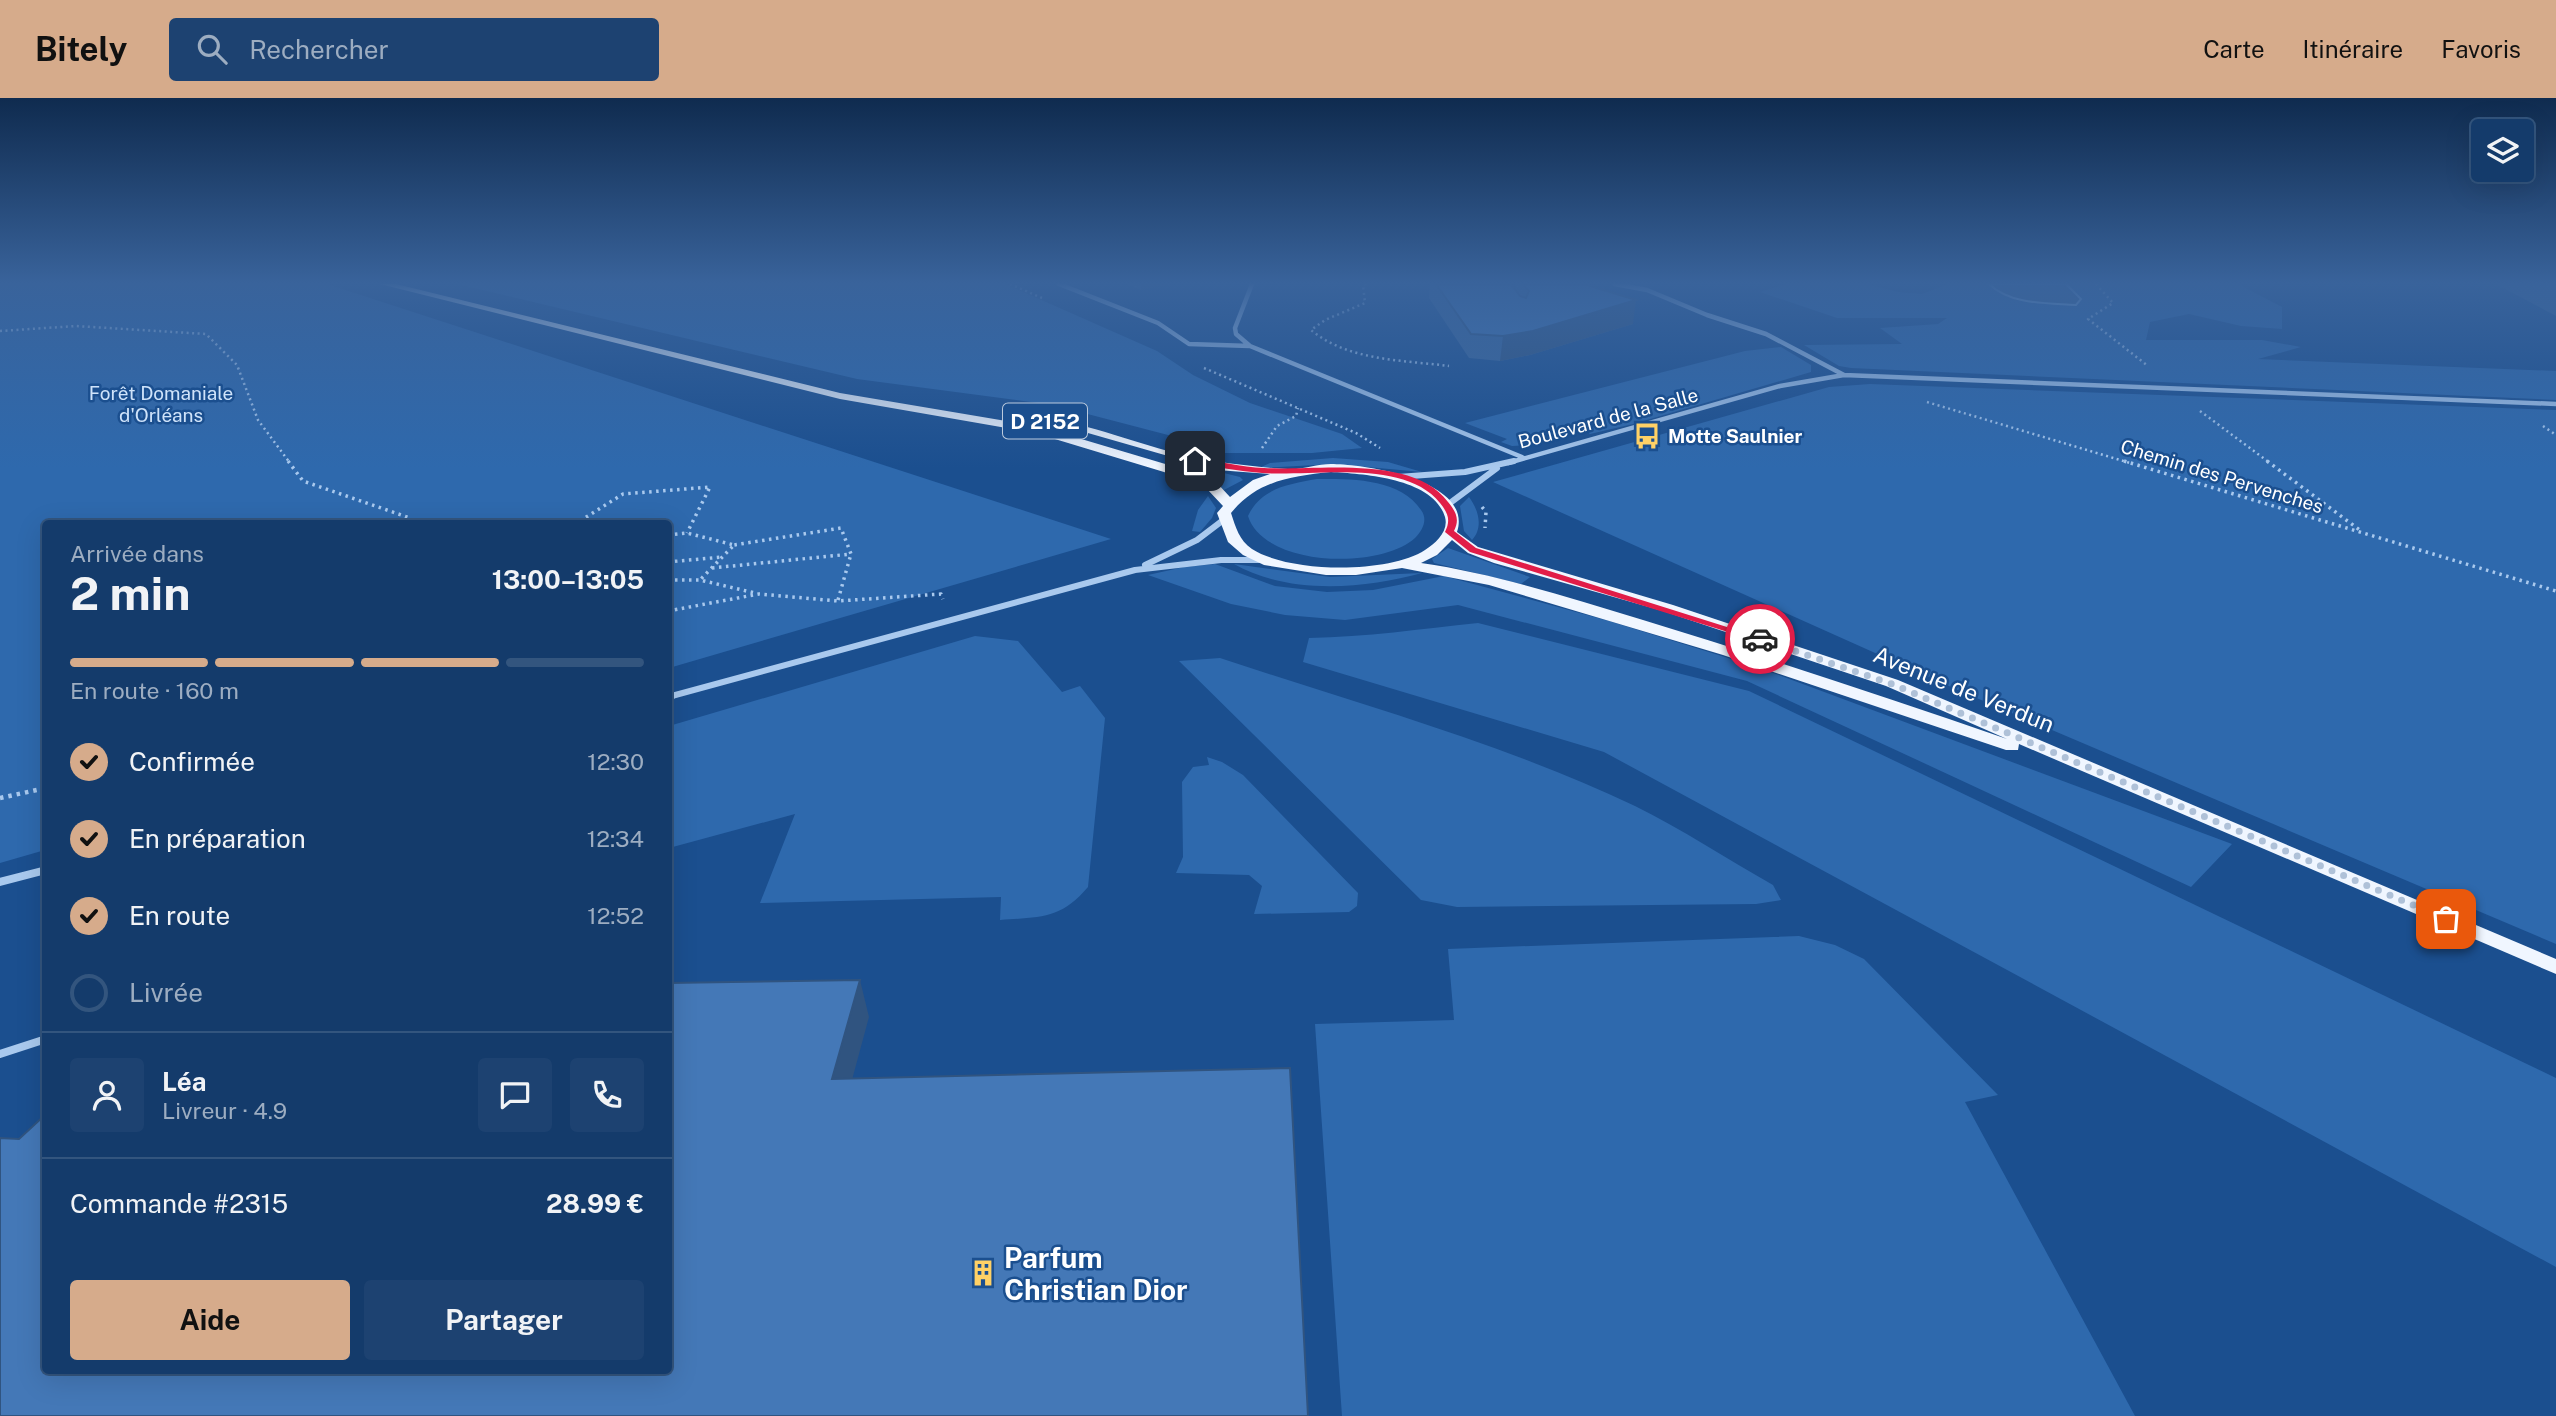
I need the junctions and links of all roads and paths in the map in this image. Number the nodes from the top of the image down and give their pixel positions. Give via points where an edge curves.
1 (218, 346) edge
2 (637, 346) edge
3 (1236, 346) edge
4 (1251, 346) joint
5 (1336, 346) edge
6 (1788, 346) edge
7 (1449, 366) dead end
8 (1844, 375) junction
9 (786, 382) junction
10 (1919, 400) dead end
11 (2556, 404) edge
12 (1385, 451) dead end
13 (1523, 458) junction
14 (1256, 459) dead end
15 (1504, 464) junction
16 (1301, 470) junction
17 (1396, 477) junction
18 (1479, 500) dead end
19 (1446, 506) junction
20 (1228, 511) junction
21 (410, 520) edge
22 (585, 520) edge
23 (1449, 532) junction
24 (687, 533) junction
25 (672, 535) edge
26 (1482, 536) dead end
27 (734, 545) junction
28 (851, 554) junction
29 (722, 557) junction
30 (1271, 560) junction
31 (672, 562) edge
32 (1402, 564) junction
33 (712, 568) junction
34 (1135, 570) junction
35 (672, 580) edge
36 (700, 580) junction
37 (2556, 591) edge
38 (759, 594) junction
39 (838, 601) junction
40 (672, 610) edge
41 (949, 620) junction
42 (672, 696) edge
43 (42, 789) edge
44 (2142, 790) junction
45 (0, 798) edge
46 (42, 871) edge
47 (0, 882) edge
48 (2556, 967) edge
49 (42, 1040) edge
50 (0, 1054) edge

1 - 21 path via 237,365 258,420 303,481
2 - 9 main road, D 2152
3 - 4 street
4 - 13 street
5 - 7 path
6 - 8 street
8 - 11 street, Boulevard de la Salle
8 - 13 street, Boulevard de la Salle via 1780,386
9 - 16 main road, D 2152 via 1038,420 1217,466
9 - 20 main road, D 2152 via 840,396 1037,430 1119,452 1212,486
10 - 37 path, Chemin des Pervenches
12 - 14 path via 1298,408 1296,416 1272,432
13 - 15 street, Boulevard de la Salle
15 - 17 street, Boulevard de la Salle
15 - 19 street, Boulevard de la Salle
16 - 17 main road via 1372,471
16 - 20 main road via 1270,477 1240,492
17 - 19 main road via 1440,497
18 - 26 path via 1486,512
19 - 23 main road via 1454,523
20 - 30 main road via 1234,540
20 - 34 street via 1197,540
22 - 24 path via 623,494 710,487
23 - 32 main road via 1446,541 1426,555
23 - 44 main road, Avenue de Verdun via 1473,550 1499,560 1668,608 1892,684
24 - 25 path
24 - 27 path
27 - 28 path via 841,528
27 - 29 path
28 - 33 path
28 - 39 path
29 - 31 path
29 - 33 path
30 - 32 main road via 1334,572
30 - 34 street via 1221,560
32 - 44 main road, Avenue de Verdun via 1474,576 1756,659
33 - 36 path
34 - 41 street
35 - 36 path
36 - 38 path
38 - 39 path
38 - 40 path
39 - 41 path via 941,594
41 - 42 street
43 - 45 path
44 - 48 main road, Avenue de Verdun
46 - 47 street
49 - 50 lane

